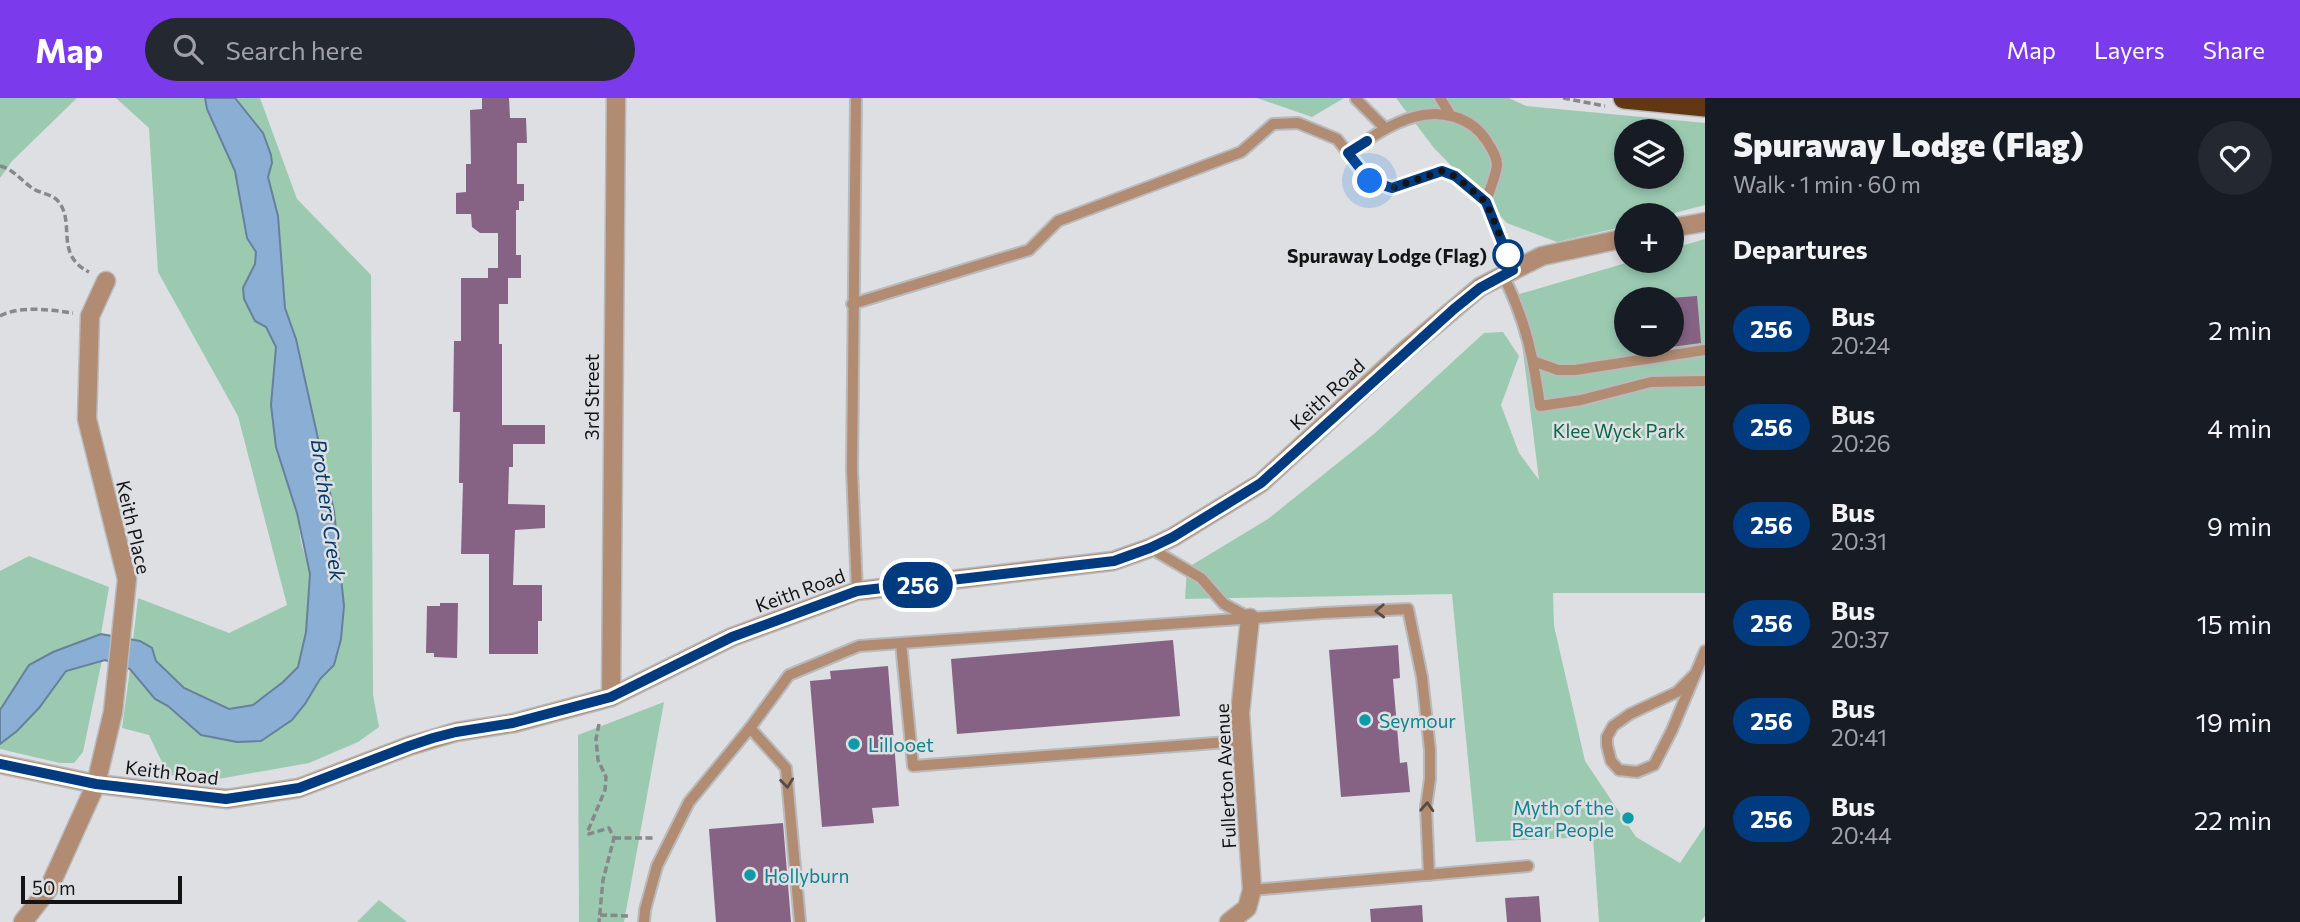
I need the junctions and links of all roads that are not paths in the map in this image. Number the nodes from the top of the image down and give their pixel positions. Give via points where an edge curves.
1 (616, 98) edge
2 (856, 98) edge
3 (1440, 98) edge
4 (1624, 98) edge
5 (1356, 99) edge
6 (1705, 106) edge
7 (1451, 116) junction
8 (1385, 128) junction
9 (1348, 153) junction
10 (1486, 202) junction
11 (1705, 222) edge
12 (1684, 226) edge
13 (1614, 240) edge
14 (1508, 273) junction
15 (106, 281) road end
16 (852, 304) junction
17 (1705, 351) edge
18 (1533, 361) junction
19 (1705, 381) edge
20 (1150, 548) junction
21 (857, 591) junction
22 (1250, 618) junction
23 (901, 643) junction
24 (1705, 651) edge
25 (1694, 675) junction
26 (611, 697) junction
27 (750, 728) junction
28 (1241, 741) junction
29 (0, 764) edge
30 (96, 784) junction
31 (1528, 866) dead end
32 (1429, 875) junction
33 (1252, 890) junction
34 (645, 919) edge
35 (23, 922) edge
36 (800, 922) edge
37 (1229, 922) edge

1 - 26 street, 3rd Street
2 - 16 lane
3 - 7 lane
4 - 6 highway
5 - 8 lane
7 - 8 lane via 1417,116
7 - 10 lane via 1467,120 1494,151 1497,166
8 - 9 lane
9 - 10 lane via 1370,181 1392,188 1442,171
9 - 16 lane via 1337,139 1298,123 1273,124 1241,152 1058,221 1029,250
10 - 14 lane
11 - 12 street
13 - 14 street, Keith Road via 1542,256
14 - 18 lane
14 - 20 street, Keith Road via 1454,309 1261,483
15 - 30 street, Keith Place via 90,316 88,419 127,579 113,712
16 - 21 lane
17 - 18 lane via 1575,370 1558,370
18 - 19 lane via 1540,406 1651,382
20 - 21 street, Keith Road via 1114,561
20 - 22 lane via 1200,578 1224,604
21 - 26 street, Keith Road via 732,637
22 - 23 lane
22 - 28 street, Fullerton Avenue
32 -> 22 lane via 1426,807 1430,750 1408,610
23 - 27 lane via 859,646 789,675
23 - 28 lane via 913,766
24 - 25 lane
25 - 25 lane via 1654,765 1637,772 1619,769 1611,761 1607,745 1614,726 1677,692
26 - 30 street, Keith Road via 513,723 444,735 299,788 226,799
27 - 34 lane via 689,802 657,866
27 -> 36 lane via 786,768
28 - 33 street, Fullerton Avenue
29 - 30 street, Keith Road
30 - 35 street, Keith Place via 49,888
31 - 32 lane
32 - 33 lane
33 - 37 street via 1247,908

